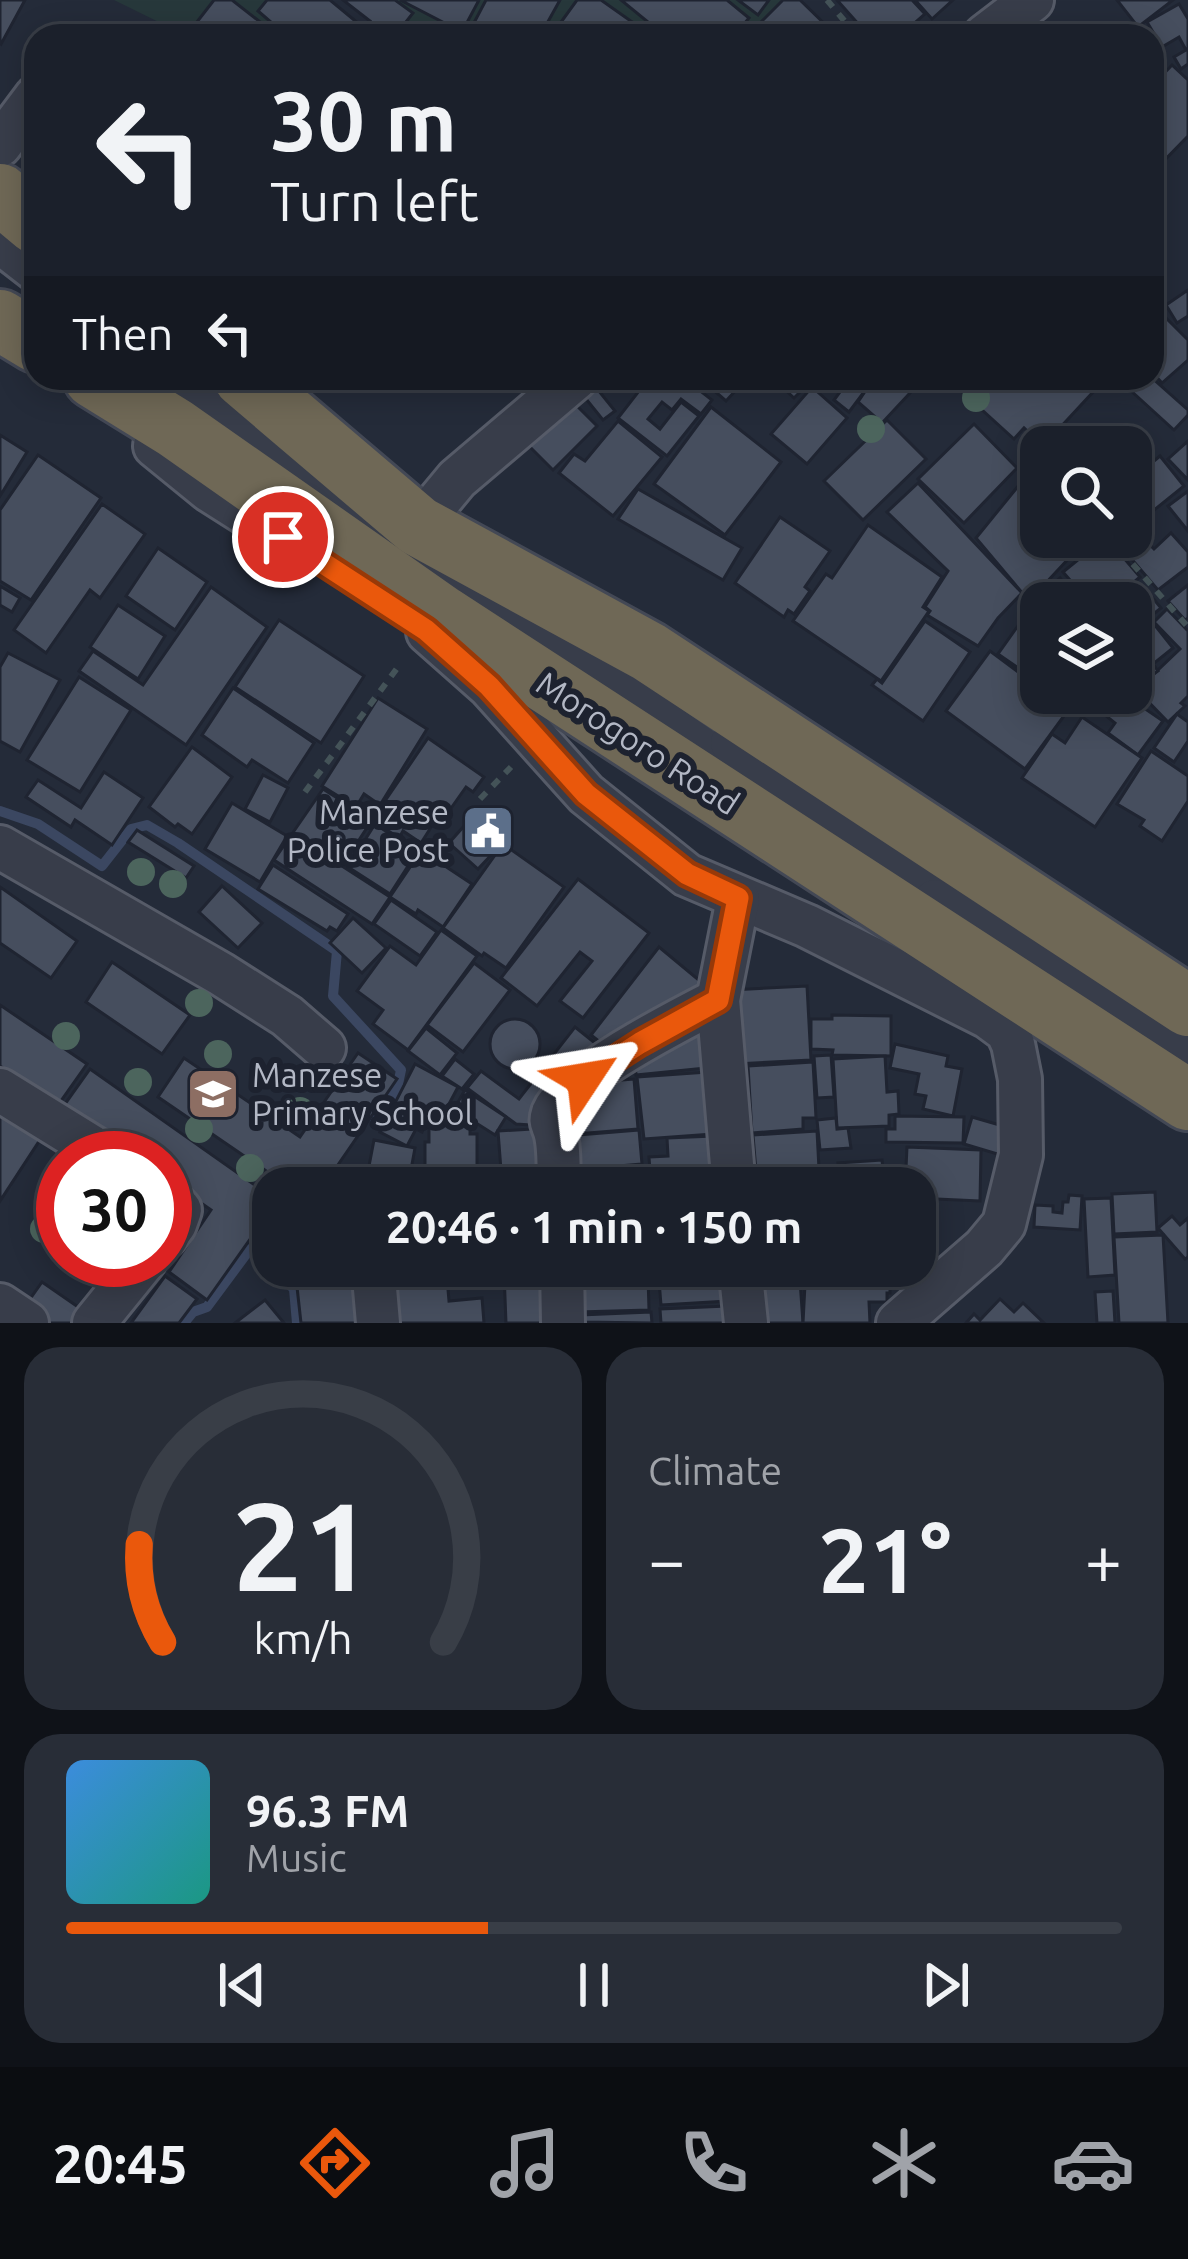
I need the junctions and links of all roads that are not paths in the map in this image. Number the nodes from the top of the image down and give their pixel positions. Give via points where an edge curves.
1 (1033, 0) edge
2 (1001, 24) edge
3 (24, 113) edge
4 (0, 145) edge
5 (0, 194) edge
6 (24, 214) edge
7 (85, 390) edge
8 (113, 390) edge
9 (175, 390) edge
10 (213, 390) edge
11 (258, 390) edge
12 (562, 390) edge
13 (418, 526) junction
14 (0, 847) edge
15 (738, 898) junction
16 (718, 1000) junction
17 (1188, 1006) edge
18 (1188, 1036) edge
19 (324, 1048) dead end
20 (1188, 1060) edge
21 (0, 1090) edge
22 (1188, 1100) edge
23 (66, 1131) edge
24 (558, 1167) edge
25 (732, 1167) edge
26 (123, 1287) edge
27 (375, 1287) edge
28 (562, 1287) edge
29 (742, 1287) edge
30 (0, 1304) edge
31 (27, 1323) edge
32 (94, 1323) edge
33 (378, 1323) edge
34 (563, 1323) edge
35 (746, 1323) edge
36 (898, 1323) edge

1 - 2 street
3 - 4 street
5 - 6 highway
7 - 15 street via 209,490 426,630 586,794 687,874
8 - 22 highway, Morogoro Road via 443,616
9 - 20 street, Morogoro Road via 792,811
10 - 18 street, Morogoro Road via 806,794
11 - 13 highway
12 - 13 street via 457,479
13 - 17 highway via 649,652
14 - 19 street via 221,974
15 - 16 street
15 - 36 street via 988,1017 1013,1044 1021,1155 1004,1225
16 - 24 street via 563,1098 551,1120
16 - 25 street
21 - 23 street
26 - 32 street
27 - 33 street
28 - 34 street
29 - 35 street
30 - 31 street

